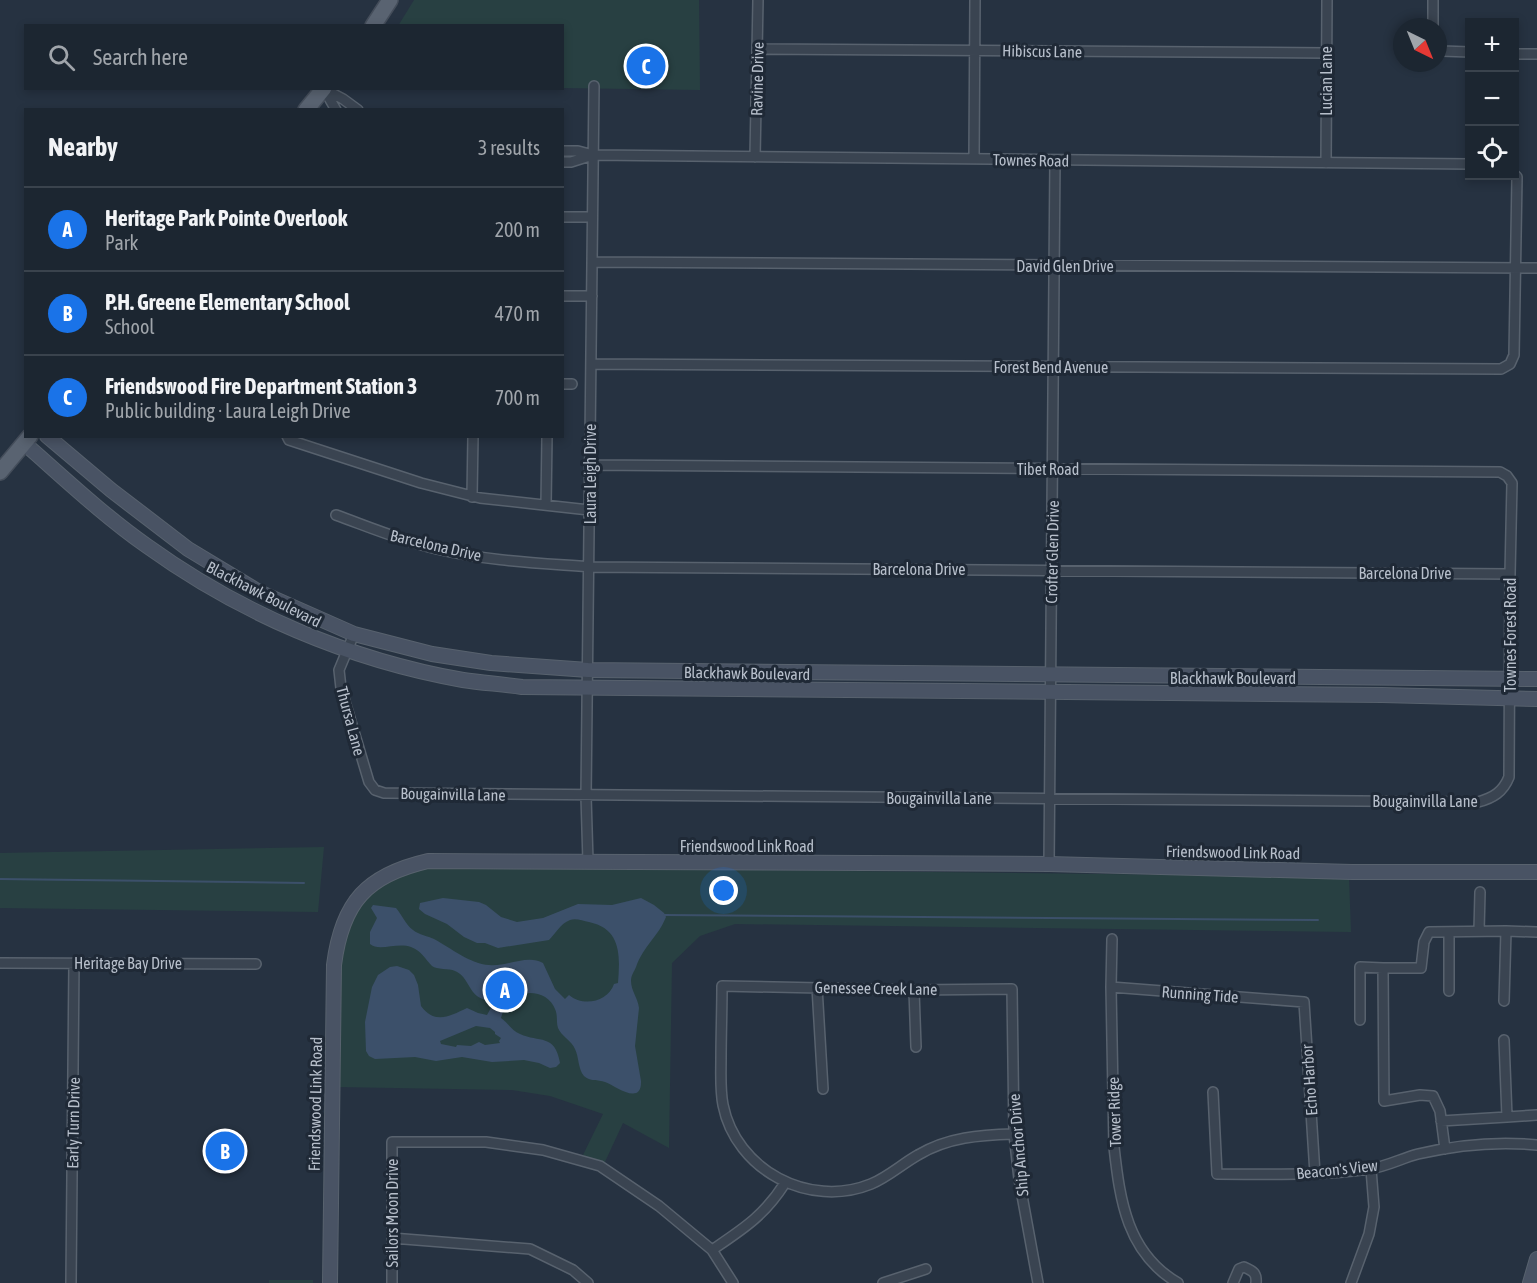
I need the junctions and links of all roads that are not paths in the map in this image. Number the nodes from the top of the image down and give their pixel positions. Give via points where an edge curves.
1 (390, 0) edge
2 (758, 0) edge
3 (975, 0) edge
4 (1327, 0) edge
5 (1433, 0) edge
6 (1433, 18) edge
7 (374, 24) edge
8 (758, 49) junction
9 (974, 50) junction
10 (1447, 51) edge
11 (1465, 52) edge
12 (1326, 53) junction
13 (1519, 54) edge
14 (1537, 54) edge
15 (594, 86) dead end
16 (323, 90) edge
17 (325, 90) edge
18 (326, 90) edge
19 (308, 108) edge
20 (335, 108) edge
21 (355, 108) edge
22 (564, 151) edge
23 (593, 155) junction
24 (755, 157) junction
25 (974, 159) junction
26 (1055, 160) junction
27 (564, 162) edge
28 (1326, 163) junction
29 (1465, 164) edge
30 (1516, 180) edge
31 (564, 217) edge
32 (592, 217) junction
33 (592, 262) junction
34 (1053, 266) junction
35 (1516, 268) junction
36 (1537, 268) edge
37 (564, 296) edge
38 (592, 296) junction
39 (591, 364) junction
40 (1054, 367) junction
41 (49, 438) edge
42 (288, 438) edge
43 (473, 438) edge
44 (547, 438) edge
45 (27, 440) edge
46 (589, 465) junction
47 (1053, 469) junction
48 (0, 472) edge
49 (1507, 476) joint
50 (111, 490) junction
51 (472, 496) junction
52 (96, 506) junction
53 (546, 506) junction
54 (589, 510) junction
55 (336, 514) dead end
56 (590, 567) junction
57 (1053, 570) junction
58 (1510, 574) junction
59 (230, 575) junction
60 (221, 592) junction
61 (354, 633) junction
62 (346, 649) junction
63 (588, 670) junction
64 (801, 671) junction
65 (908, 672) junction
66 (1170, 674) junction
67 (1050, 675) junction
68 (1278, 676) junction
69 (1384, 677) junction
70 (1537, 679) edge
71 (1511, 680) junction
72 (588, 688) junction
73 (801, 690) junction
74 (908, 692) junction
75 (1050, 693) junction
76 (1170, 694) junction
77 (1277, 695) junction
78 (1382, 695) junction
79 (1511, 698) junction
80 (1537, 699) edge
81 (375, 790) joint
82 (1500, 792) joint
83 (586, 796) junction
84 (1050, 799) junction
85 (588, 862) junction
86 (1049, 864) junction
87 (1537, 872) edge
88 (1480, 892) dead end
89 (1506, 931) junction
90 (1449, 932) junction
91 (1479, 932) junction
92 (1537, 932) edge
93 (1112, 939) dead end
94 (0, 963) edge
95 (74, 963) junction
96 (256, 964) dead end
97 (1383, 968) junction
98 (817, 987) junction
99 (1111, 987) junction
100 (914, 990) junction
101 (1449, 991) dead end
102 (1288, 1001) joint
103 (1504, 1001) dead end
104 (1011, 1007) joint
105 (1360, 1020) dead end
106 (1504, 1040) dead end
107 (916, 1047) dead end
108 (823, 1089) dead end
109 (1213, 1092) dead end
110 (1537, 1115) edge
111 (1507, 1117) junction
112 (1441, 1121) junction
113 (1014, 1134) junction
114 (1537, 1145) edge
115 (1445, 1149) junction
116 (1371, 1169) junction
117 (1315, 1174) junction
118 (785, 1183) junction
119 (392, 1238) junction
120 (712, 1250) junction
121 (1537, 1259) edge
122 (926, 1269) dead end
123 (1162, 1274) junction
124 (71, 1283) edge
125 (330, 1283) edge
126 (392, 1283) edge
127 (588, 1283) edge
128 (734, 1283) edge
129 (883, 1283) edge
130 (1038, 1283) edge
131 (1156, 1283) edge
132 (1178, 1283) edge
133 (1233, 1283) edge
134 (1256, 1283) edge
135 (1351, 1283) edge
136 (1530, 1283) edge

1 - 7 main road
2 - 8 street, Ravine Drive
3 - 9 street
4 - 12 street, Lucian Lane
5 - 6 street
8 - 9 street, Hibiscus Lane
8 - 24 street, Ravine Drive
9 - 12 street, Hibiscus Lane
9 - 25 street
10 - 11 street
12 - 28 street, Lucian Lane
13 - 14 street
15 - 23 street, Laura Leigh Drive
16 - 19 main road
17 - 20 street
18 - 21 street
22 - 23 street, Townes Road
23 - 24 street, Townes Road
23 - 27 street, Townes Road
23 - 32 street, Laura Leigh Drive
24 - 25 street, Townes Road
25 - 26 street, Townes Road
26 - 28 street, Townes Road
26 - 34 street, Crofter Glen Drive
28 - 29 street, Townes Road
30 - 35 street
31 - 32 street
32 - 33 street, Laura Leigh Drive
33 - 34 street, David Glen Drive
33 - 38 street, Laura Leigh Drive
34 - 35 street, David Glen Drive
34 - 40 street, Crofter Glen Drive
35 - 36 street, David Glen Drive
35 - 40 street, Forest Bend Avenue via 1514,356 1501,369
37 - 38 street
38 - 39 street, Laura Leigh Drive
39 - 40 street, Forest Bend Avenue
39 - 46 street, Laura Leigh Drive
40 - 47 street, Crofter Glen Drive
41 - 50 main road, Blackhawk Boulevard
42 - 51 street
43 - 51 street
44 - 53 street
45 - 48 main road
45 - 52 main road, Blackhawk Boulevard
46 - 47 street, Tibet Road
46 - 54 street, Laura Leigh Drive
47 - 49 street, Tibet Road via 1500,472
47 - 57 street, Crofter Glen Drive
49 - 58 street, Townes Forest Road via 1512,483
50 - 52 main road
50 - 59 main road, Blackhawk Boulevard via 169,536
51 - 53 street
52 - 60 main road, Blackhawk Boulevard via 145,545
53 - 54 street
54 - 56 street, Laura Leigh Drive
55 - 56 street, Barcelona Drive via 438,549 510,561
56 - 57 street, Barcelona Drive
56 - 63 street, Laura Leigh Drive
57 - 58 street, Barcelona Drive
57 - 67 street, Crofter Glen Drive
58 - 71 street, Townes Forest Road
59 - 60 main road
59 - 61 main road, Blackhawk Boulevard
60 - 62 main road, Blackhawk Boulevard via 310,637
61 - 62 street, Thursa Lane
61 - 63 main road, Blackhawk Boulevard via 432,654
62 - 72 main road, Blackhawk Boulevard via 463,680 522,687
62 - 81 street, Thursa Lane via 339,670 341,688 366,774
63 - 64 main road, Blackhawk Boulevard
63 - 72 street, Laura Leigh Drive
64 - 65 main road, Blackhawk Boulevard
64 - 73 main road
65 - 67 main road, Blackhawk Boulevard
65 - 74 main road
66 - 67 main road, Blackhawk Boulevard
66 - 68 main road, Blackhawk Boulevard
66 - 76 main road
67 - 75 street, Crofter Glen Drive
68 - 69 main road, Blackhawk Boulevard
68 - 77 main road
69 - 71 main road, Blackhawk Boulevard
69 - 78 main road
70 - 71 main road, Blackhawk Boulevard
71 - 79 street, Townes Forest Road
72 - 73 main road, Blackhawk Boulevard
72 - 83 street, Laura Leigh Drive
73 - 74 main road, Blackhawk Boulevard
74 - 75 main road, Blackhawk Boulevard
75 - 76 main road, Blackhawk Boulevard
75 - 84 street, Crofter Glen Drive
76 - 77 main road, Blackhawk Boulevard
77 - 78 main road, Blackhawk Boulevard
78 - 79 main road, Blackhawk Boulevard
79 - 80 main road, Blackhawk Boulevard
79 - 82 street, Townes Forest Road via 1509,777
81 - 83 street, Bougainvilla Lane
82 - 84 street, Bougainvilla Lane via 1478,802
83 - 84 street, Bougainvilla Lane
83 - 85 street, Laura Leigh Drive
84 - 86 street, Crofter Glen Drive
85 - 86 main road, Friendswood Link Road
85 - 125 main road, Friendswood Link Road via 428,861 392,871 374,882 349,911 339,934 333,965
86 - 87 main road, Friendswood Link Road via 1352,872
88 - 91 street
89 - 91 street
89 - 92 street
89 - 103 street
90 - 91 street
90 - 97 street via 1429,932 1421,968
90 - 101 street
93 - 99 street, Tower Ridge
94 - 95 street, Heritage Bay Drive
95 - 96 street, Heritage Bay Drive
95 - 124 street, Early Turn Drive
97 - 105 street via 1360,967
97 - 112 street via 1384,1101 1433,1096
98 - 100 street, Genessee Creek Lane
98 - 108 street
98 - 118 street, Genessee Creek Lane via 722,986 721,1086 728,1124 750,1156
99 - 102 street, Running Tide
99 - 123 street, Tower Ridge via 1116,1170 1134,1238
100 - 104 street, Genessee Creek Lane via 1011,989
100 - 107 street
102 - 117 street, Echo Harbor via 1304,1002
104 - 113 street, Ship Anchor Drive
106 - 111 street
109 - 117 street, Beacon's View via 1217,1174
110 - 111 street
111 - 112 street
112 - 115 street
113 - 118 street via 958,1138 920,1154 871,1184 847,1190 808,1189
113 - 130 street, Ship Anchor Drive
114 - 115 street, Beacon's View via 1499,1142
115 - 116 street, Beacon's View
116 - 117 street, Beacon's View
116 - 135 street via 1374,1208
118 - 120 street via 760,1216
119 - 120 street, Sailors Moon Drive via 393,1142 486,1142 543,1150 600,1166 659,1206
119 - 126 street, Sailors Moon Drive
119 - 127 street via 530,1249 573,1270
120 - 128 street
121 - 136 main road
122 - 129 street
123 - 131 street
123 - 132 street, Tower Ridge
133 - 134 street via 1244,1267 1253,1271

